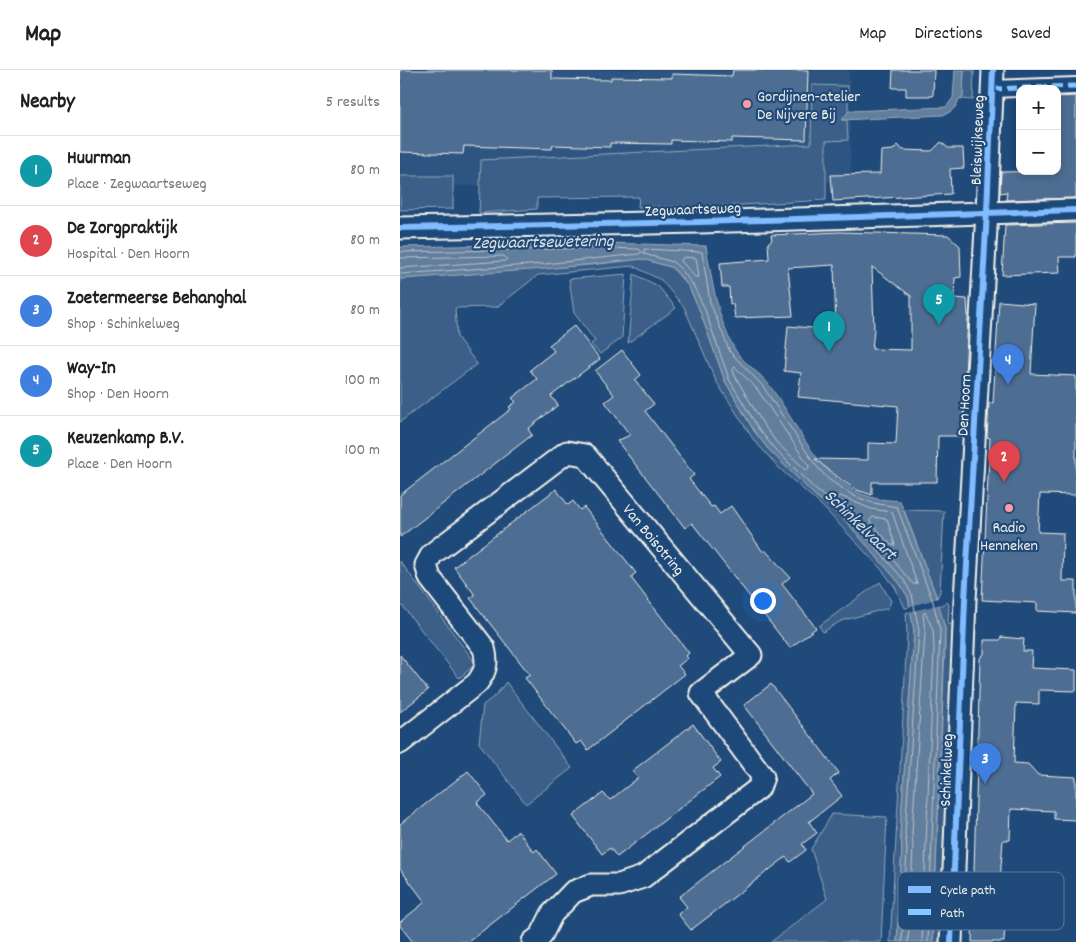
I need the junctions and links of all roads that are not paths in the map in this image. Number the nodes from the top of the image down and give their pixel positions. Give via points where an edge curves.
1 (992, 80) edge
2 (1076, 86) edge
3 (1076, 210) edge
4 (987, 211) junction
5 (400, 228) edge
6 (965, 600) joint
7 (400, 743) edge
8 (954, 872) edge
9 (539, 940) edge

1 - 2 street, Bleiswijkseweg
1 - 4 street, Bleiswijkseweg
3 - 4 street, Zegwaartseweg
4 - 5 street, Zegwaartseweg via 700,222
4 - 6 street, Den Hoorn
6 - 8 street, Schinkelweg
7 - 9 street, Van Boisotring via 477,683 485,673 488,661 484,648 430,578 426,565 432,554 567,452 586,455 751,655 701,694 763,777 759,788 643,877 619,885 591,885 573,892 552,914

